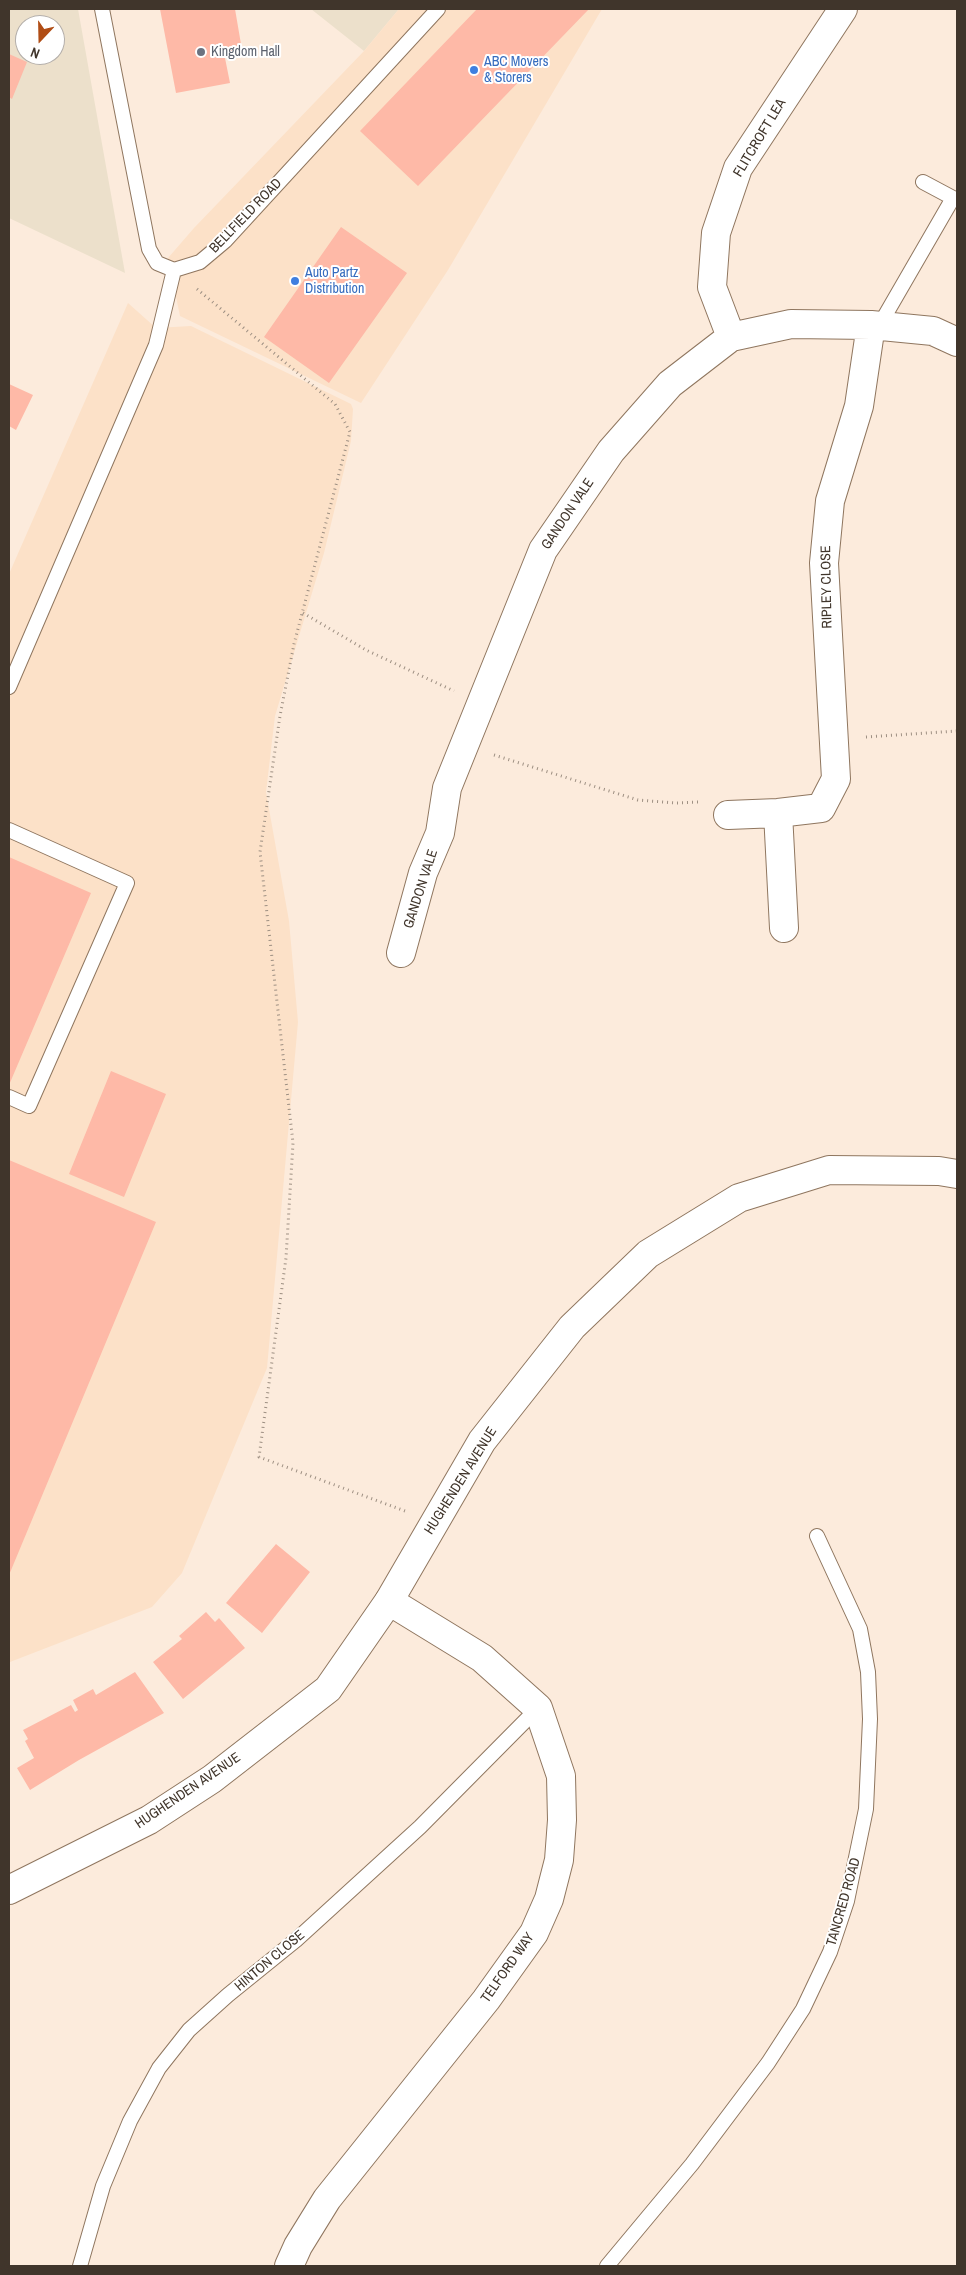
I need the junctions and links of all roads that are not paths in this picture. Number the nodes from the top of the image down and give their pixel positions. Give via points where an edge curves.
1 (102, 9) edge
2 (438, 9) edge
3 (843, 9) edge
4 (923, 182) dead end
5 (174, 270) junction
6 (875, 326) junction
7 (731, 338) junction
8 (957, 342) edge
9 (9, 687) edge
10 (716, 809) road end
11 (778, 813) junction
12 (9, 830) edge
13 (784, 928) dead end
14 (401, 953) dead end
15 (9, 1097) edge
16 (957, 1174) edge
17 (817, 1536) dead end
18 (389, 1601) junction
19 (538, 1708) junction
20 (9, 1890) edge
21 (80, 2266) edge
22 (289, 2266) edge
23 (607, 2266) edge

1 - 5 lane via 149,249 157,264
2 - 5 lane, BELLFIELD ROAD via 225,241 200,262
3 - 7 street, FLITCROFT LEA via 738,168 716,233 712,287
4 - 6 lane via 953,198
5 - 9 lane via 156,345
6 - 7 street, GANDON VALE via 791,324
6 - 8 street, GANDON VALE via 933,331
6 - 11 street, RIPLEY CLOSE via 859,406 830,501 824,563 836,779 821,808
7 - 14 street, GANDON VALE via 670,384 610,451 543,550 447,788 440,833 423,873
10 - 11 street, RIPLEY CLOSE
11 - 13 street
12 - 15 lane via 127,883 29,1106
16 - 18 street, HUGHENDEN AVENUE via 829,1170 739,1198 648,1254 572,1327 482,1441
17 - 23 lane, TANCRED ROAD via 860,1628 868,1672 870,1719 866,1809 847,1901 830,1952 802,2009 768,2063 692,2164
18 - 19 street via 482,1658
18 - 20 street, HUGHENDEN AVENUE via 328,1689 212,1779 149,1820
19 - 21 lane, HINTON CLOSE via 420,1827 296,1940 189,2030 159,2068 130,2121 103,2186
19 - 22 street, TELFORD WAY via 560,1776 562,1820 549,1899 534,1932 486,2000 327,2199

